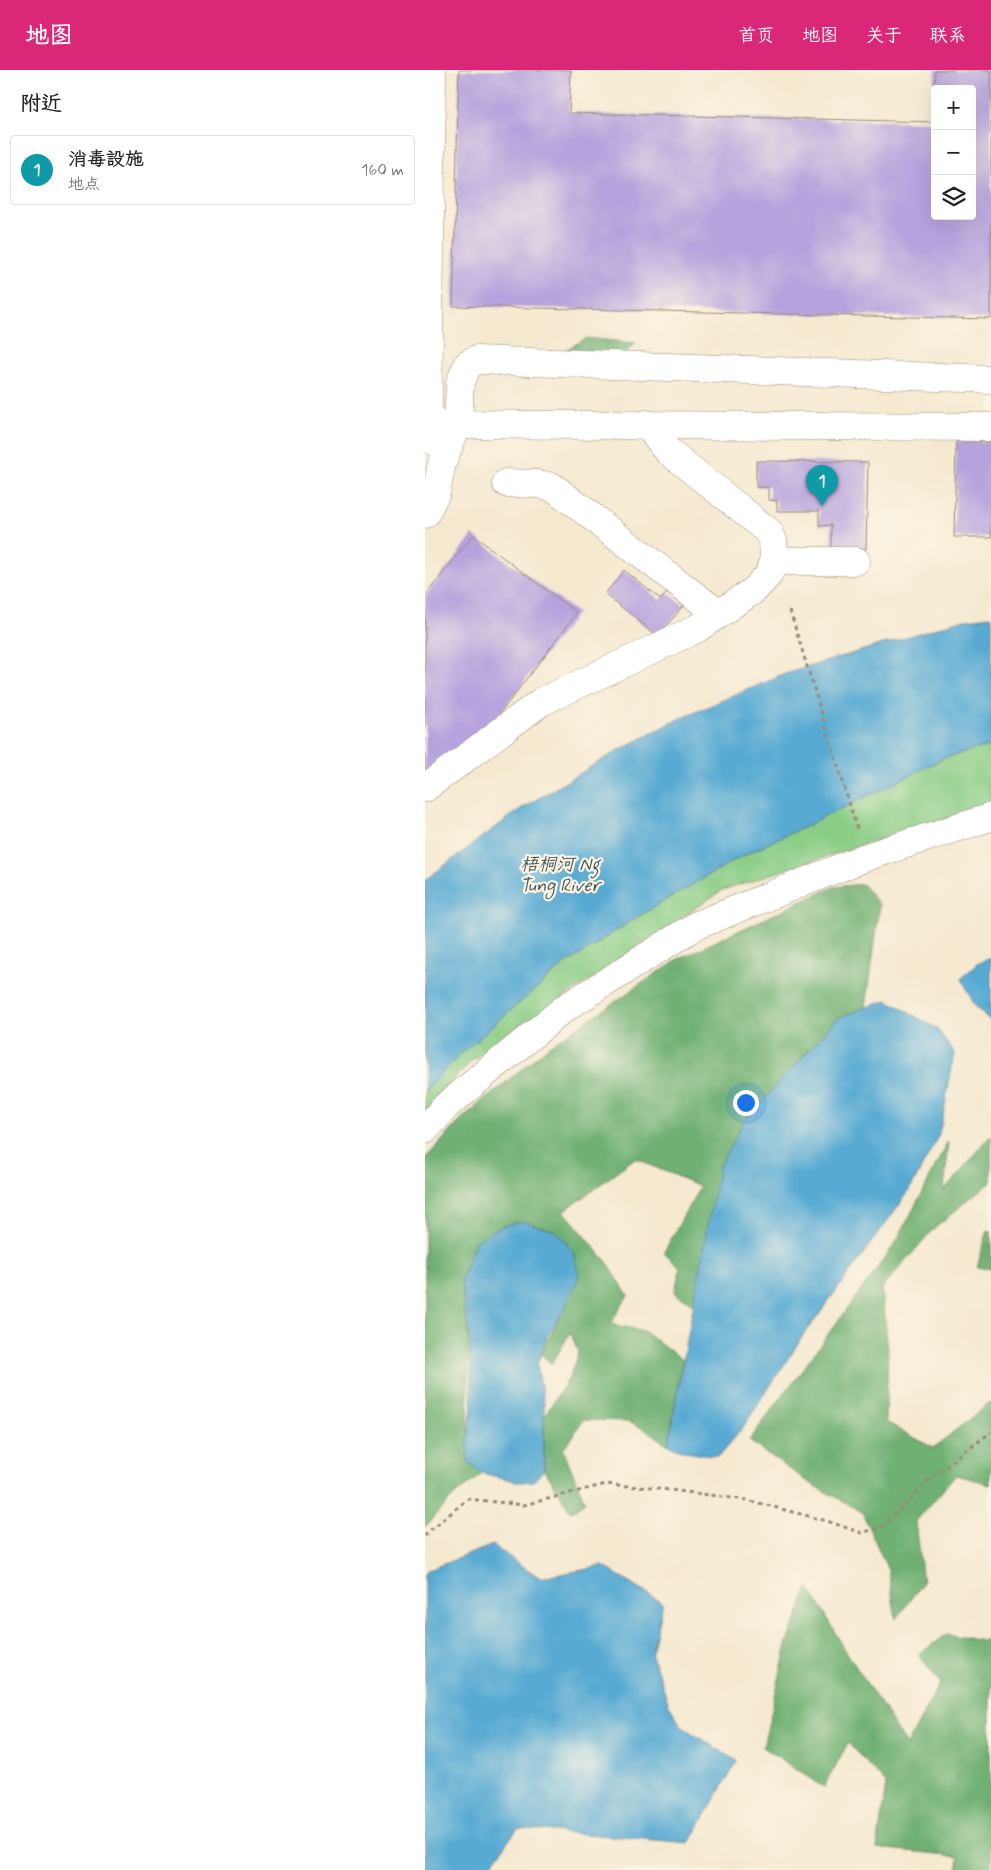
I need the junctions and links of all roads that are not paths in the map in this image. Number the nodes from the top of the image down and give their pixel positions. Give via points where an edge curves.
1 (432, 70) edge
2 (991, 379) edge
3 (458, 423) junction
4 (428, 424) junction
5 (646, 424) junction
6 (991, 427) edge
7 (442, 464) junction
8 (506, 483) dead end
9 (425, 514) edge
10 (856, 560) dead end
11 (774, 561) junction
12 (719, 614) junction
13 (425, 788) edge
14 (991, 817) edge
15 (425, 1130) edge

1 - 4 street
2 - 3 street via 475,360 467,365 460,382
3 - 4 street
3 - 5 street
3 - 7 street
4 - 7 street
5 - 6 street
5 - 11 street via 668,451 769,532 773,540
7 - 9 street via 436,493
8 - 12 street via 553,487
10 - 11 street
11 - 12 street via 769,574 754,590
12 - 13 street via 699,628 541,702
14 - 15 street via 866,857 695,926 565,1008 446,1106

